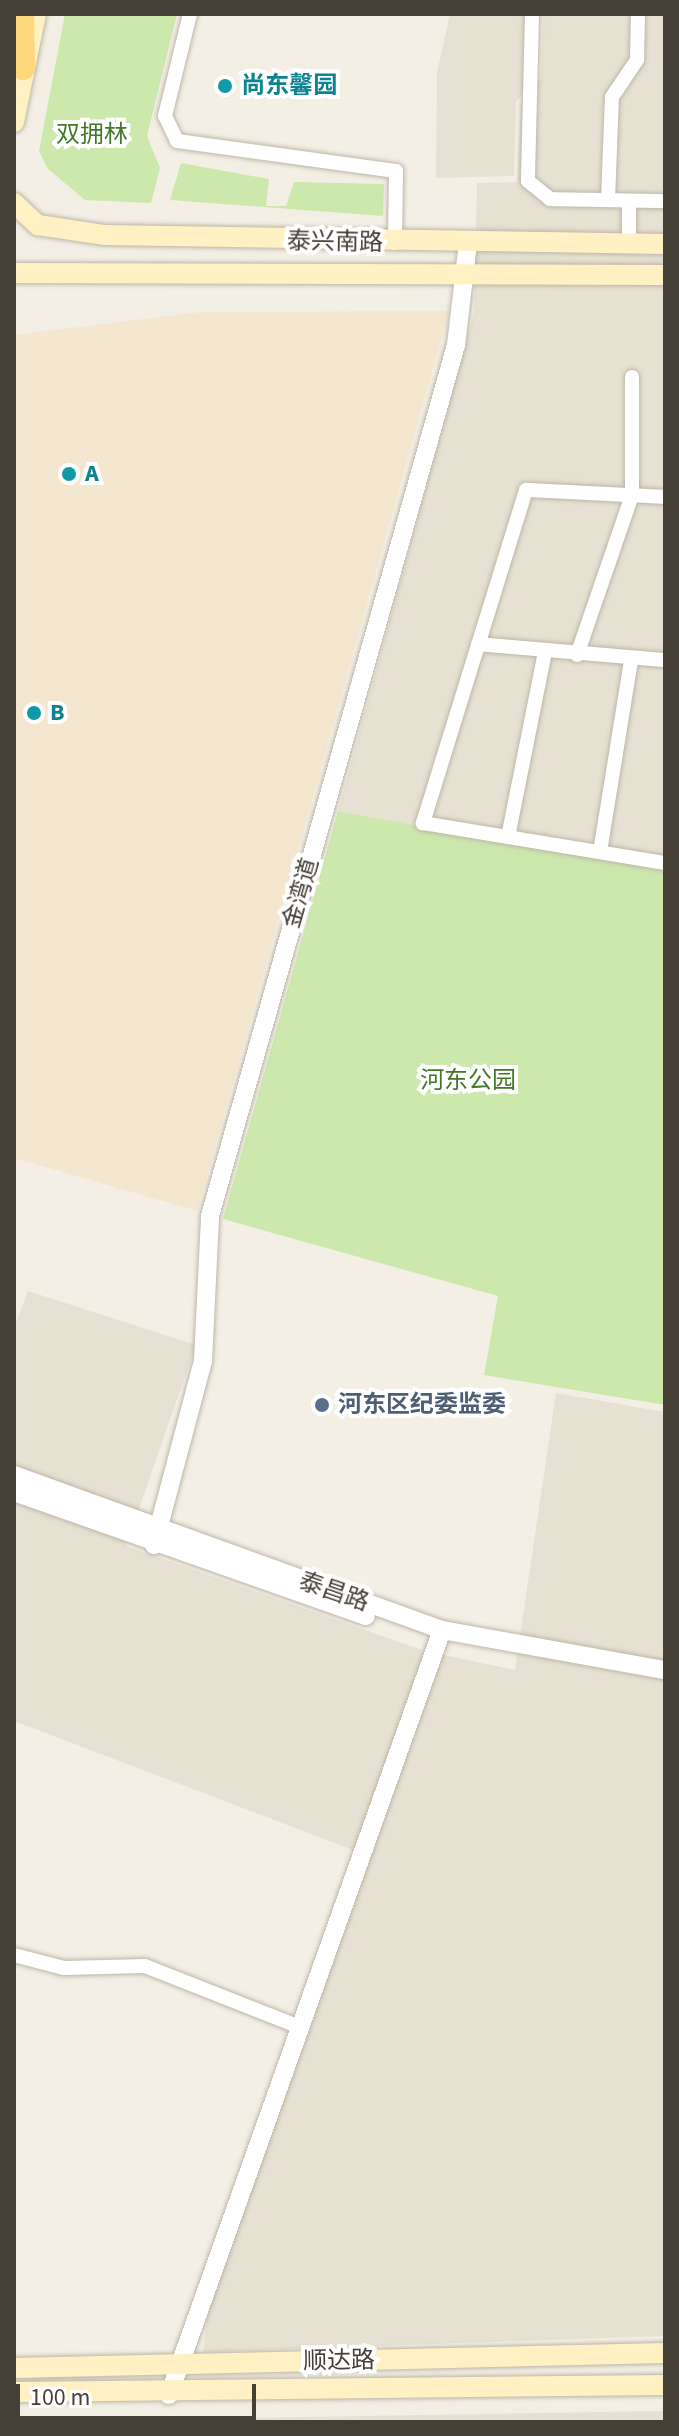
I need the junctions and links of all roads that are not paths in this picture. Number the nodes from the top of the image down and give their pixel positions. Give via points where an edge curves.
1 (22, 14) edge
2 (36, 14) edge
3 (190, 14) edge
4 (532, 14) edge
5 (638, 14) edge
6 (23, 68) junction
7 (14, 122) edge
8 (608, 200) junction
9 (629, 201) junction
10 (665, 201) edge
11 (14, 203) edge
12 (395, 243) junction
13 (468, 243) junction
14 (629, 244) junction
15 (665, 244) edge
16 (467, 271) junction
17 (14, 273) edge
18 (665, 275) edge
19 (632, 377) dead end
20 (632, 495) junction
21 (665, 497) edge
22 (478, 644) junction
23 (545, 651) junction
24 (577, 655) junction
25 (631, 660) junction
26 (665, 660) edge
27 (508, 837) junction
28 (600, 852) junction
29 (665, 863) edge
30 (14, 1475) edge
31 (14, 1492) edge
32 (156, 1538) junction
33 (440, 1635) junction
34 (665, 1670) edge
35 (665, 1682) edge
36 (14, 1955) edge
37 (302, 2028) junction
38 (665, 2353) edge
39 (14, 2354) edge
40 (91, 2362) junction
41 (178, 2364) junction
42 (14, 2368) edge
43 (665, 2385) edge
44 (14, 2392) edge
45 (169, 2395) junction
46 (91, 2396) junction
47 (14, 2407) edge

1 - 6 highway
2 - 6 main road
3 - 12 street via 165,116 177,141 396,171
4 - 8 street via 528,181 550,199
5 - 8 street via 637,60 612,97
6 - 7 main road
8 - 9 street
9 - 10 street
9 - 14 street
11 - 12 main road, 泰兴南路 via 38,225 72,232
12 - 13 main road, 泰兴南路
13 - 14 main road, 泰兴南路
13 - 16 street, 金湾道
14 - 15 main road, 泰兴南路
16 - 17 main road, 泰兴南路
16 - 18 main road, 泰兴南路
16 - 32 street, 金湾道 via 456,345 210,1216 203,1361
19 - 20 street
20 - 21 street
20 - 22 street via 526,490
20 - 24 street
22 - 23 street
22 - 27 street via 423,823
23 - 24 street
23 - 27 street
24 - 25 street
25 - 26 street
25 - 28 street
27 - 28 street
28 - 29 street
30 - 32 street, 泰昌路
31 - 32 street, 泰昌路
32 - 33 street, 泰昌路
33 - 34 street, 泰昌路
33 - 35 street, 泰昌路
33 - 37 street
36 - 37 street via 64,1968 145,1966
37 - 41 street
38 - 41 main road, 顺达路
39 - 40 main road
40 - 41 main road, 顺达路
40 - 42 main road, 顺达路
41 - 45 street
43 - 45 main road, 顺达路
44 - 46 main road, 顺达路
45 - 46 main road, 顺达路
46 - 47 main road

